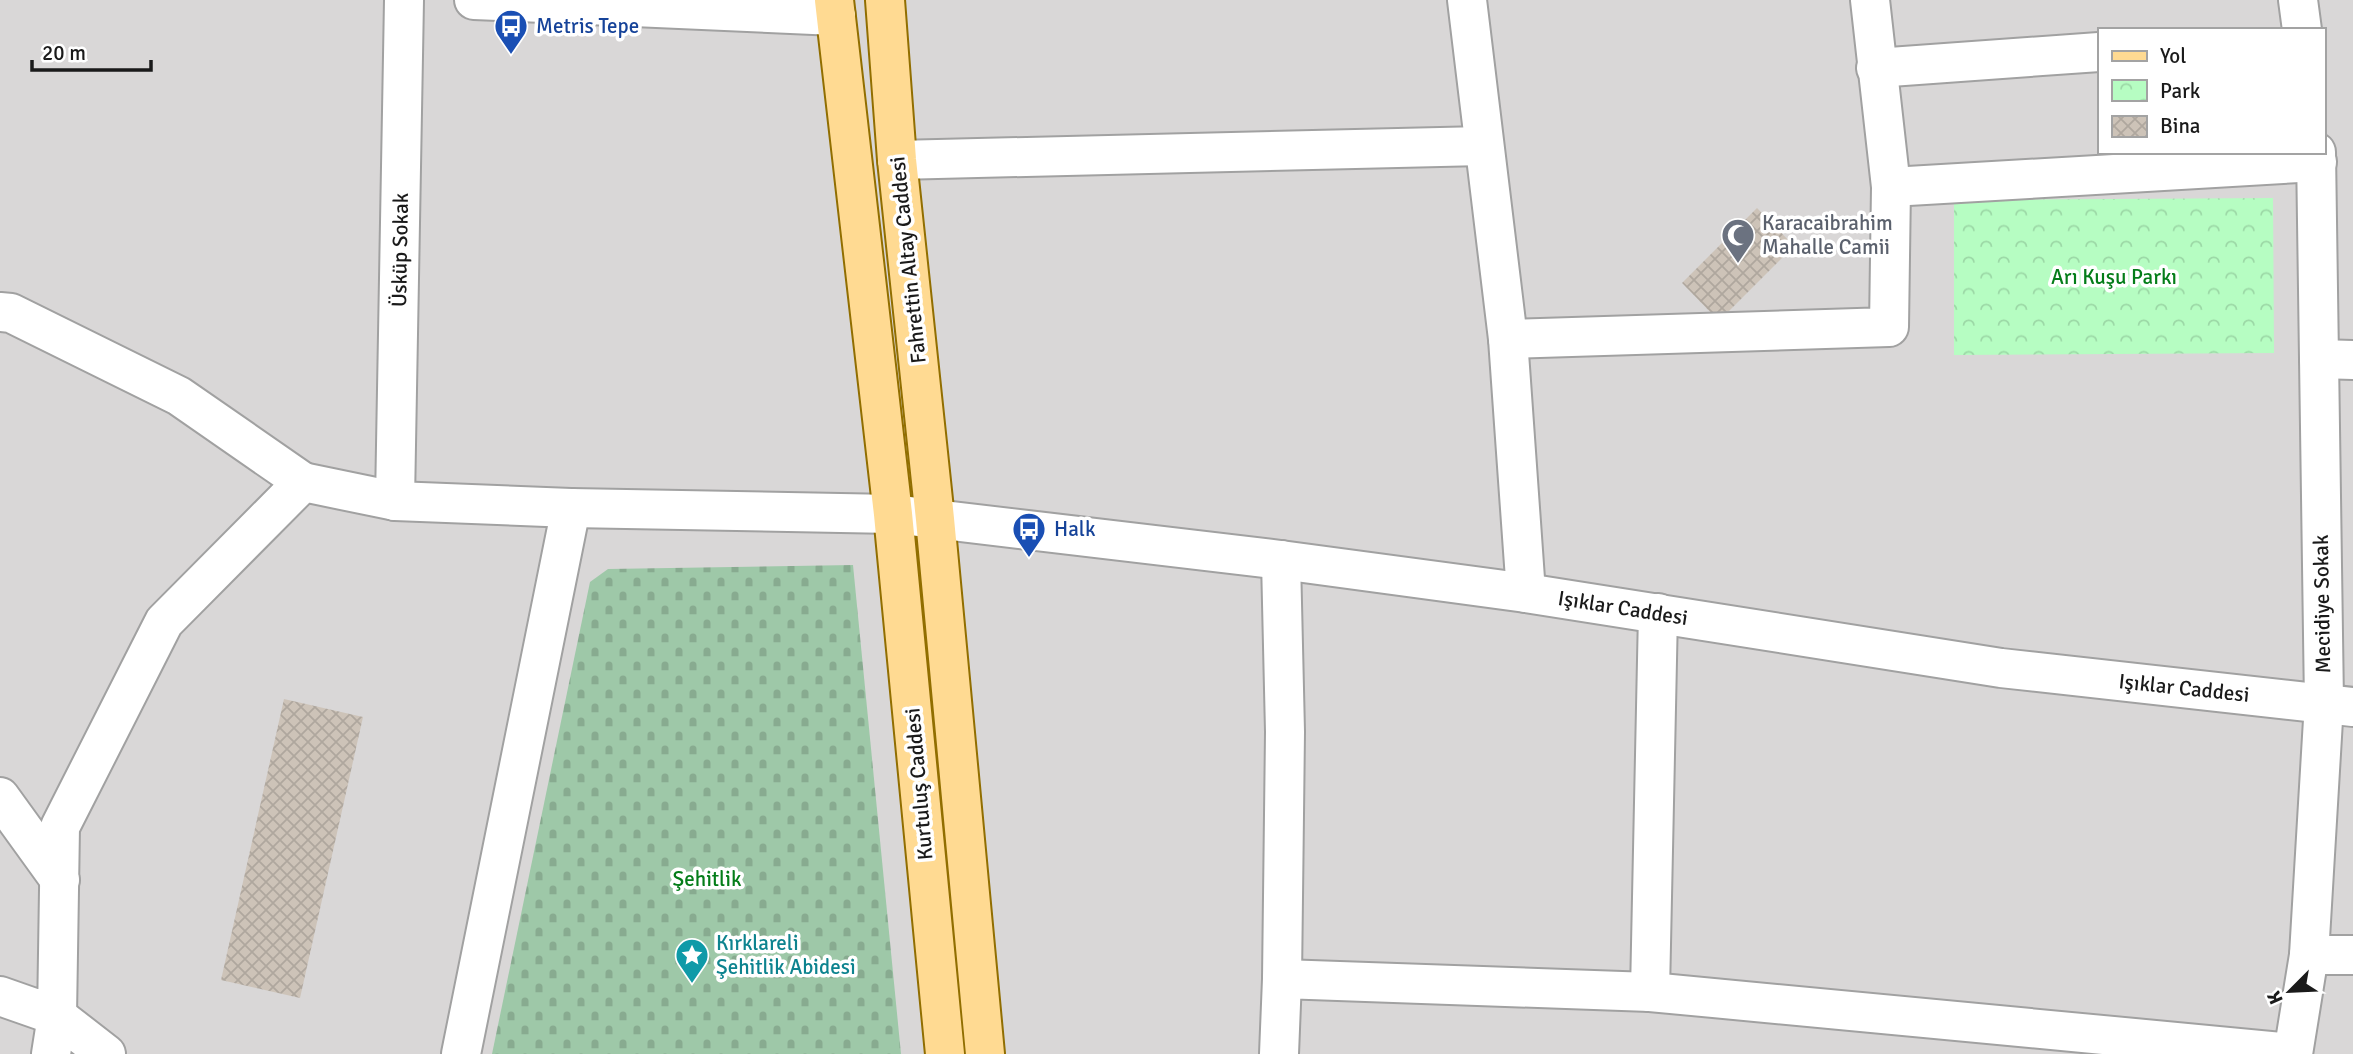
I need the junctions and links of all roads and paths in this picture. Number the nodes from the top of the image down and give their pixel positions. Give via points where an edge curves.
1 (404, 0) edge
2 (474, 0) edge
3 (885, 0) edge
4 (1466, 0) edge
5 (1870, 0) edge
6 (2298, 0) edge
7 (835, 8) edge
8 (2302, 28) edge
9 (2098, 52) edge
10 (1876, 68) junction
11 (1483, 146) junction
12 (2316, 157) edge
13 (897, 160) junction
14 (1891, 187) junction
15 (0, 312) edge
16 (1508, 339) junction
17 (2336, 360) edge
18 (303, 482) junction
19 (395, 501) junction
20 (571, 508) junction
21 (892, 514) junction
22 (935, 520) junction
23 (1280, 560) junction
24 (1526, 593) junction
25 (1658, 613) junction
26 (2338, 705) edge
27 (0, 797) edge
28 (60, 880) junction
29 (2309, 955) junction
30 (2353, 955) edge
31 (1282, 979) junction
32 (1650, 992) junction
33 (0, 996) edge
34 (57, 1016) junction
35 (51, 1054) edge
36 (106, 1054) edge
37 (461, 1054) edge
38 (944, 1054) edge
39 (985, 1054) edge
40 (1279, 1054) edge
41 (2293, 1054) edge

1 - 19 street, Üsküp Sokak
2 - 7 street
3 - 13 main road, Fahrettin Altay Caddesi
4 - 11 street
5 - 10 street
6 - 8 street
7 - 21 main road, Fahrettin Altay Caddesi
9 - 10 street
10 - 14 street
11 - 13 street
11 - 16 street
12 - 14 street
12 - 17 street, Mecidiye Sokak
13 - 22 main road, Fahrettin Altay Caddesi
14 - 16 street via 1889,327
15 - 18 street via 11,313 180,396
16 - 24 street
17 - 26 street, Mecidiye Sokak
18 - 19 street, Işıklar Caddesi
18 - 28 street via 164,622 60,827
19 - 20 street, Işıklar Caddesi
20 - 21 street, Işıklar Caddesi
20 - 37 street
21 - 22 street, Işıklar Caddesi
21 - 38 main road, Kurtuluş Caddesi
22 - 23 street, Işıklar Caddesi
22 - 39 main road, Kurtuluş Caddesi
23 - 24 street, Işıklar Caddesi
23 - 31 street via 1285,732
24 - 25 street, Işıklar Caddesi
25 - 26 street, Işıklar Caddesi via 2000,668
25 - 32 street
26 - 29 street, Mecidiye Sokak
27 - 28 street
28 - 34 street
29 - 30 street
29 - 41 street, Mecidiye Sokak
31 - 32 street
31 - 40 street
32 - 41 street
33 - 34 street
34 - 35 street
34 - 36 street

